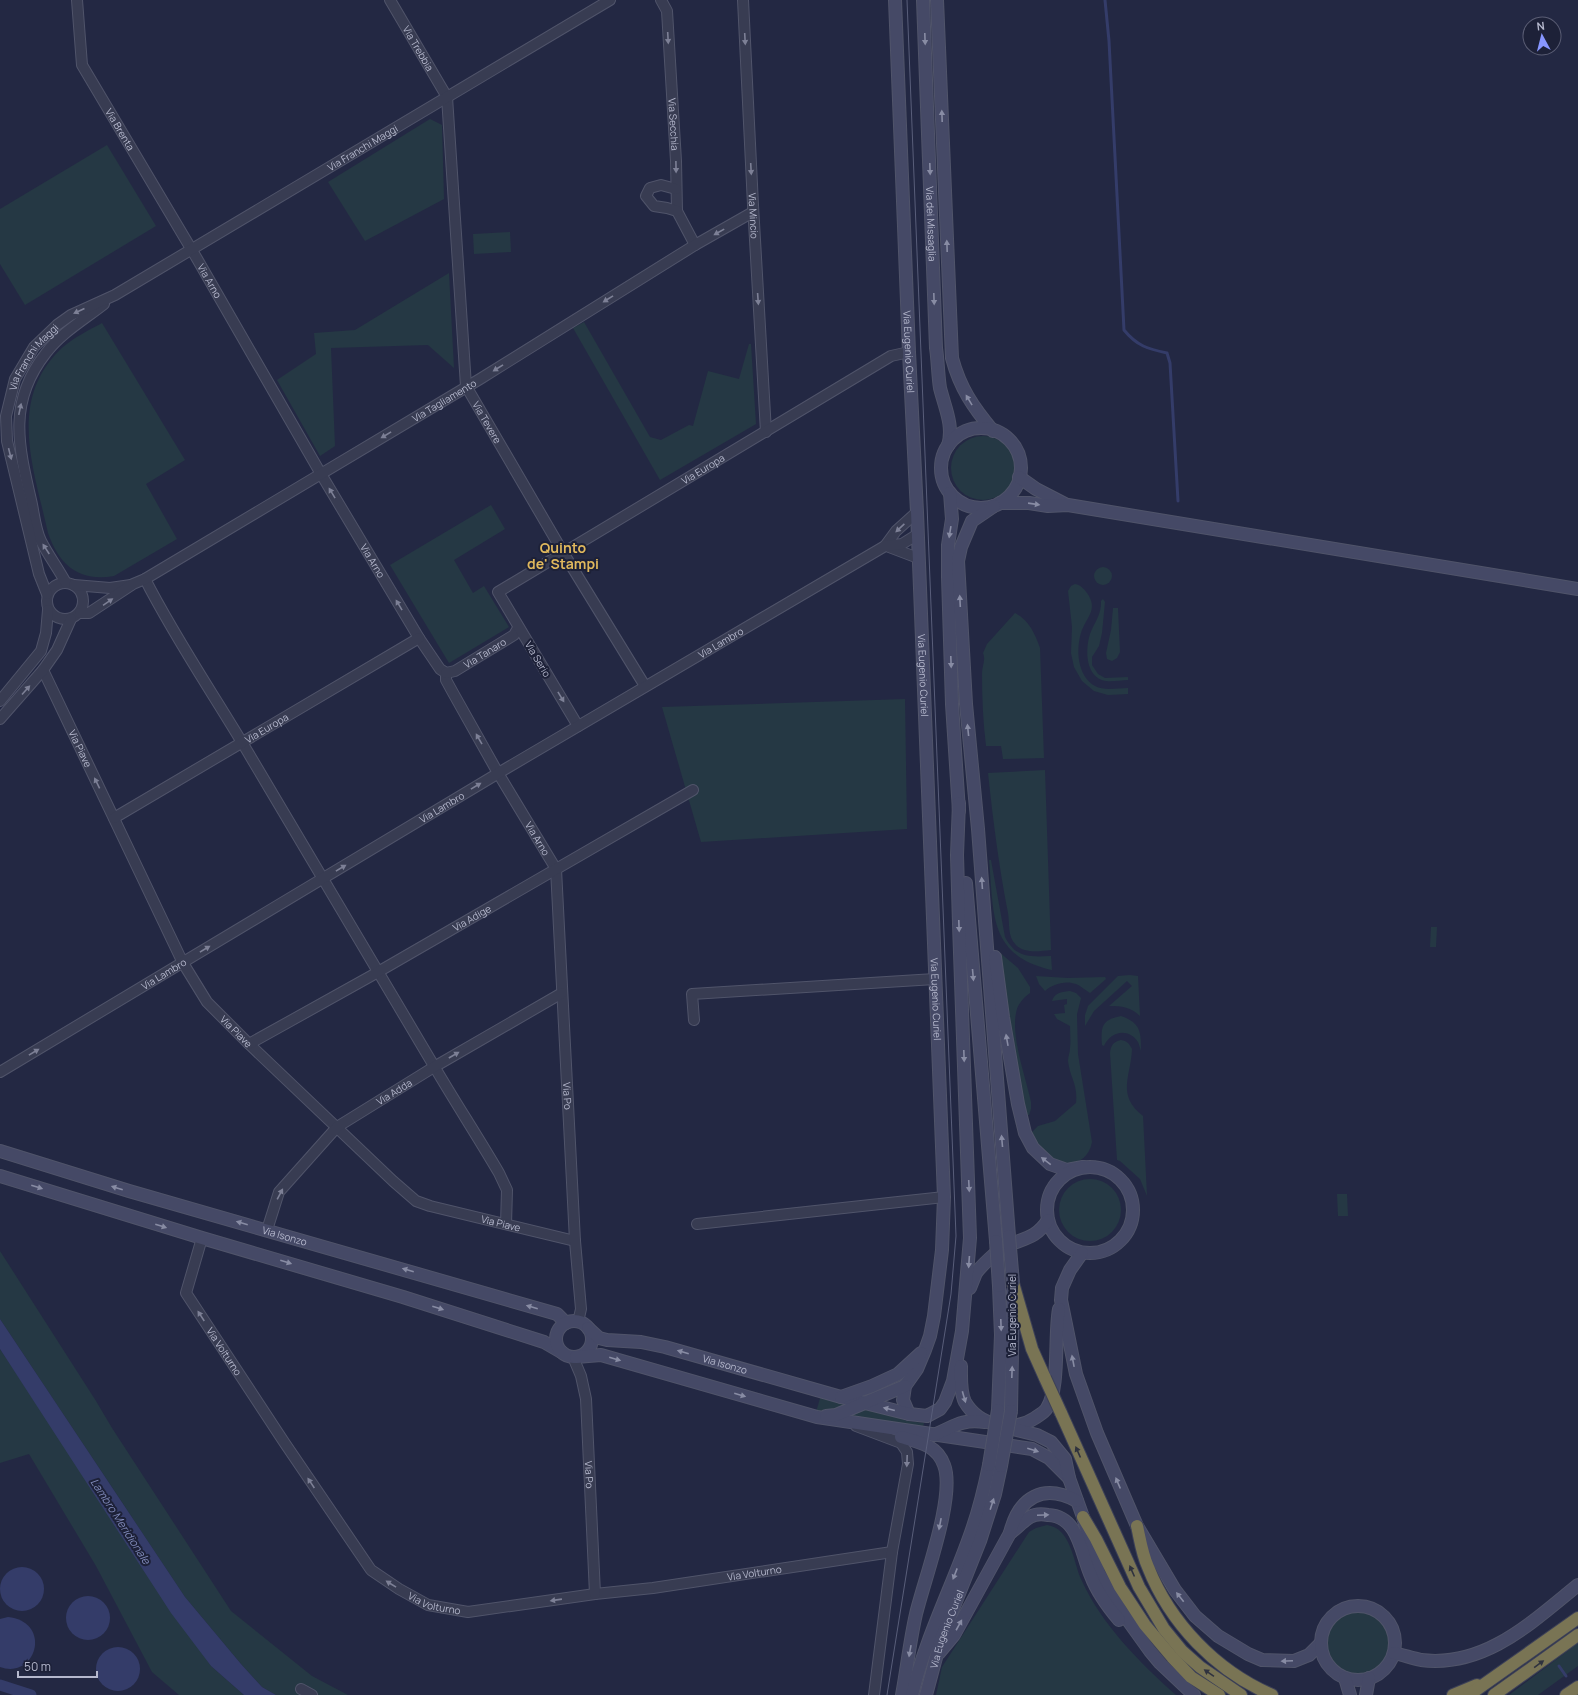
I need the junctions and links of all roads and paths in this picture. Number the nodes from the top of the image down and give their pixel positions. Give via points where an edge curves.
1 (77, 0) edge
2 (390, 0) edge
3 (610, 0) edge
4 (661, 0) edge
5 (743, 0) edge
6 (895, 0) edge
7 (923, 0) edge
8 (937, 0) edge
9 (447, 97) junction
10 (676, 189) junction
11 (677, 211) junction
12 (753, 212) junction
13 (695, 245) junction
14 (191, 250) junction
15 (115, 295) junction
16 (909, 352) junction
17 (466, 386) junction
18 (993, 431) junction
19 (766, 432) junction
20 (948, 446) junction
21 (321, 474) junction
22 (1019, 477) junction
23 (950, 493) junction
24 (997, 504) junction
25 (1068, 505) junction
26 (917, 512) junction
27 (918, 534) junction
28 (885, 546) junction
29 (564, 554) junction
30 (918, 558) junction
31 (145, 579) junction
32 (70, 584) junction
33 (133, 584) junction
34 (1578, 590) edge
35 (498, 592) joint
36 (47, 594) junction
37 (48, 610) junction
38 (80, 613) junction
39 (71, 619) junction
40 (518, 628) junction
41 (419, 638) junction
42 (43, 670) junction
43 (446, 673) junction
44 (645, 686) junction
45 (0, 701) edge
46 (0, 719) edge
47 (578, 726) junction
48 (242, 742) junction
49 (498, 773) junction
50 (693, 790) dead end
51 (959, 803) junction
52 (114, 818) junction
53 (556, 869) junction
54 (322, 879) junction
55 (991, 920) dead end
56 (183, 963) junction
57 (379, 971) junction
58 (935, 979) junction
59 (562, 993) junction
60 (694, 1020) dead end
61 (249, 1044) junction
62 (434, 1067) junction
63 (0, 1072) edge
64 (337, 1127) junction
65 (0, 1151) edge
66 (1082, 1168) junction
67 (0, 1176) edge
68 (944, 1197) junction
69 (1048, 1220) junction
70 (506, 1224) junction
71 (697, 1224) dead end
72 (267, 1230) junction
73 (202, 1238) junction
74 (575, 1241) junction
75 (1082, 1253) junction
76 (1013, 1283) junction
77 (966, 1296) junction
78 (1061, 1300) junction
79 (577, 1324) junction
80 (962, 1331) junction
81 (925, 1350) junction
82 (571, 1355) junction
83 (905, 1386) junction
84 (841, 1397) junction
85 (864, 1403) junction
86 (909, 1414) junction
87 (816, 1417) junction
88 (844, 1421) junction
89 (987, 1423) junction
90 (1005, 1427) junction
91 (934, 1435) junction
92 (995, 1465) junction
93 (1069, 1478) junction
94 (1077, 1501) junction
95 (1083, 1518) junction
96 (1137, 1526) junction
97 (1010, 1533) junction
98 (892, 1552) junction
99 (1578, 1585) edge
100 (595, 1594) junction
101 (1578, 1618) edge
102 (1578, 1635) edge
103 (1320, 1644) junction
104 (1150, 1651) junction
105 (1394, 1653) junction
106 (936, 1657) junction
107 (1494, 1677) junction
108 (1345, 1678) junction
109 (1369, 1678) junction
110 (1578, 1687) edge
111 (301, 1690) dead end
112 (312, 1695) edge
113 (874, 1695) edge
114 (902, 1695) edge
115 (912, 1695) edge
116 (926, 1695) edge
117 (1194, 1695) edge
118 (1219, 1695) edge
119 (1241, 1695) edge
120 (1272, 1695) edge
121 (1350, 1695) edge
122 (1366, 1695) edge
123 (1453, 1695) edge
124 (1469, 1695) edge
125 (1494, 1695) edge
126 (1566, 1695) edge

1 - 14 street, Via Brenta via 82,64
2 - 9 street, Via Trebbia
3 - 9 street, Via Franchi Maggi
4 -> 10 street, Via Secchia via 667,11
5 -> 12 street, Via Mincio
6 - 16 main road, Via Eugenio Curiel
7 -> 20 main road, Via dei Missaglia via 936,348 940,387 949,418
18 -> 8 main road, Via dei Missaglia via 965,394 956,375 952,358
9 - 14 street, Via Franchi Maggi
9 - 17 street, Via Tevere
10 - 11 street, Via Secchia
10 - 11 street via 661,185 650,188 646,196 654,206
11 - 13 street, Via Secchia
12 -> 13 street, Via Tagliamento
12 -> 19 street, Via Mincio
13 -> 17 street, Via Tagliamento
14 - 15 street, Via Franchi Maggi
14 - 21 street, Via Arno
32 -> 15 street, Via Franchi Maggi via 41,540 24,469 18,414 27,383 46,352
15 -> 36 street, Via Franchi Maggi via 71,315 56,325 34,347 15,378 6,416 7,440 39,574
16 - 19 street, Via Europa via 891,356
16 - 26 main road, Via Eugenio Curiel
17 -> 21 street, Via Tagliamento
17 - 29 street, Via Tevere
18 - 20 main road, Via dei Missaglia via 979,429 964,432
18 - 22 main road, Via dei Missaglia via 1006,438 1016,450 1020,464
19 - 29 street, Via Europa
20 - 23 main road, Via dei Missaglia via 942,457 941,472
21 - 31 street, Via Tagliamento
41 -> 21 street, Via Arno
22 - 24 main road, Via dei Missaglia via 1011,494
22 - 25 main road
23 - 24 main road, Via dei Missaglia via 958,501 971,507 981,508
23 -> 51 main road, Via Eugenio Curiel via 952,519 948,545 948,577 952,704
24 -> 25 main road via 1029,502 1048,506
76 -> 24 main road, Via Eugenio Curiel, bridge via 966,704 958,561 972,521
25 - 34 main road
26 - 27 main road, Via Eugenio Curiel
26 -> 28 street via 896,531
27 - 28 street via 902,544
27 - 30 main road, Via Eugenio Curiel
28 - 30 street
28 - 44 street, Via Lambro
29 - 35 street, Via Europa
29 - 44 street, Via Tevere
30 - 58 main road, Via Eugenio Curiel
31 - 33 street, Via Tagliamento
31 - 48 street via 168,623
32 - 33 street, Via Tagliamento via 110,588
32 - 36 street via 55,586
32 - 38 street via 81,592 84,598
38 -> 33 street, Via Tagliamento via 90,613
35 - 40 street, Via Serio
36 - 37 street
37 - 39 street via 61,620
37 - 45 street via 41,651
38 - 39 street
39 - 42 street via 57,650
40 - 43 street, Via Tanaro via 514,636 455,671
40 -> 47 street, Via Serio
41 - 43 street, Via Arno via 440,669
41 - 48 street, Via Europa
46 -> 42 street
52 -> 42 street, Via Piave
49 -> 43 street, Via Arno via 446,680
44 - 47 street, Via Lambro
47 - 49 street, Via Lambro
48 - 52 street, Via Europa
48 - 54 street
49 - 53 street, Via Arno
54 -> 49 street, Via Lambro
50 - 53 street, Via Adige
51 -> 77 main road via 957,855 971,1223
51 -> 92 main road, Via Eugenio Curiel, bridge via 999,1286 1001,1335
52 - 56 street, Via Piave
53 - 57 street, Via Adige
53 - 59 street, Via Po
56 -> 54 street, Via Lambro
54 - 57 street
66 -> 55 main road via 1067,1170 1050,1164 1033,1148 1025,1132 1002,1017
56 - 61 street, Via Piave via 207,1002
63 -> 56 street, Via Lambro
57 - 61 street, Via Adige
57 - 62 street
58 - 60 street via 692,994
58 - 68 main road, Via Eugenio Curiel
62 -> 59 street, Via Adda
59 - 74 street, Via Po
61 - 64 street, Via Piave
62 - 64 street, Via Adda
62 - 70 street via 500,1173 507,1190
64 - 70 street, Via Piave via 416,1201
72 -> 64 street, Via Adda via 279,1192
72 -> 65 main road, Via Isonzo
66 - 69 main road via 1069,1172 1058,1181 1050,1193 1047,1206
66 - 75 main road via 1105,1169 1124,1182 1132,1198 1134,1215 1124,1237 1116,1245 1094,1254
67 -> 73 main road
68 - 71 street
68 - 81 main road, Via Eugenio Curiel via 934,1316
69 - 75 main road via 1052,1232 1060,1242
69 - 77 main road via 1037,1233 1003,1248 984,1264 977,1272
70 - 74 street, Via Piave
79 -> 72 main road, Via Isonzo via 557,1314
73 -> 82 main road via 411,1299 544,1342
100 -> 73 street, Via Volturno via 468,1612 428,1605 371,1570 186,1293
74 - 79 street, Via Po via 581,1309
75 - 78 main road via 1070,1270 1062,1288
92 -> 76 main road, Via Eugenio Curiel, bridge via 1011,1411
119 -> 76 highway, bridge via 1200,1668 1182,1651 1164,1629 1139,1587 1032,1349
77 - 80 main road
78 - 90 main road via 1054,1393 1043,1412 1031,1420
96 -> 78 main road via 1097,1432 1076,1374
79 - 82 main road via 562,1327 556,1337 557,1343
79 - 82 main road via 591,1333 591,1343 586,1352
84 -> 79 main road, Via Isonzo via 665,1347 629,1340 599,1338
80 - 86 main road, Via Isonzo via 948,1396 940,1409 927,1416
80 -> 89 main road via 961,1383 964,1400 971,1411
81 - 83 main road, Via Eugenio Curiel via 917,1369
81 - 84 main road via 898,1374
82 -> 87 main road via 601,1355
82 - 100 street, Via Po via 581,1376 586,1399
83 - 85 main road
83 - 86 main road via 903,1400
84 - 85 main road, Via Isonzo
86 -> 85 main road, Via Isonzo
85 - 87 main road via 836,1415
87 - 88 main road
88 - 91 main road
88 -> 98 street via 900,1443 907,1452 908,1464
88 -> 114 main road via 932,1447 940,1455 945,1466 947,1486 940,1529 916,1614
89 - 90 main road
89 - 91 main road via 971,1420
90 - 93 main road via 1037,1435 1051,1442 1065,1459
91 -> 93 main road via 1032,1449 1049,1458
106 -> 92 main road, Via Eugenio Curiel via 945,1625 980,1541 995,1494
92 -> 115 main road, Via Eugenio Curiel via 970,1538 929,1638
93 - 94 main road
94 - 95 main road
94 - 97 main road via 1062,1494 1049,1492 1031,1499 1023,1504 1014,1518
95 - 104 main road via 1099,1573 1122,1612
95 - 118 highway via 1120,1587 1146,1625 1191,1677
103 -> 96 main road via 1309,1655 1294,1661 1280,1662 1262,1660 1218,1636 1195,1616 1175,1590
96 - 120 highway via 1147,1566 1163,1598 1182,1627 1202,1649 1232,1673
97 -> 104 main road via 1034,1515 1050,1514 1067,1522 1076,1532 1097,1589 1116,1617
106 -> 97 main road via 954,1635
98 - 100 street, Via Volturno via 653,1588
98 - 113 street
99 - 105 main road via 1520,1632 1482,1652 1436,1661 1419,1660
101 - 107 highway
125 -> 102 highway
103 - 105 main road via 1327,1621 1336,1612 1359,1605 1371,1607 1389,1621 1396,1642
103 - 108 main road via 1322,1655 1328,1665
104 - 117 main road
105 - 109 main road via 1389,1664 1380,1673
106 - 116 main road, Via Eugenio Curiel
107 - 123 highway
107 - 124 highway
108 - 109 main road
108 - 121 main road
109 - 122 main road
110 - 126 highway
111 - 112 street

